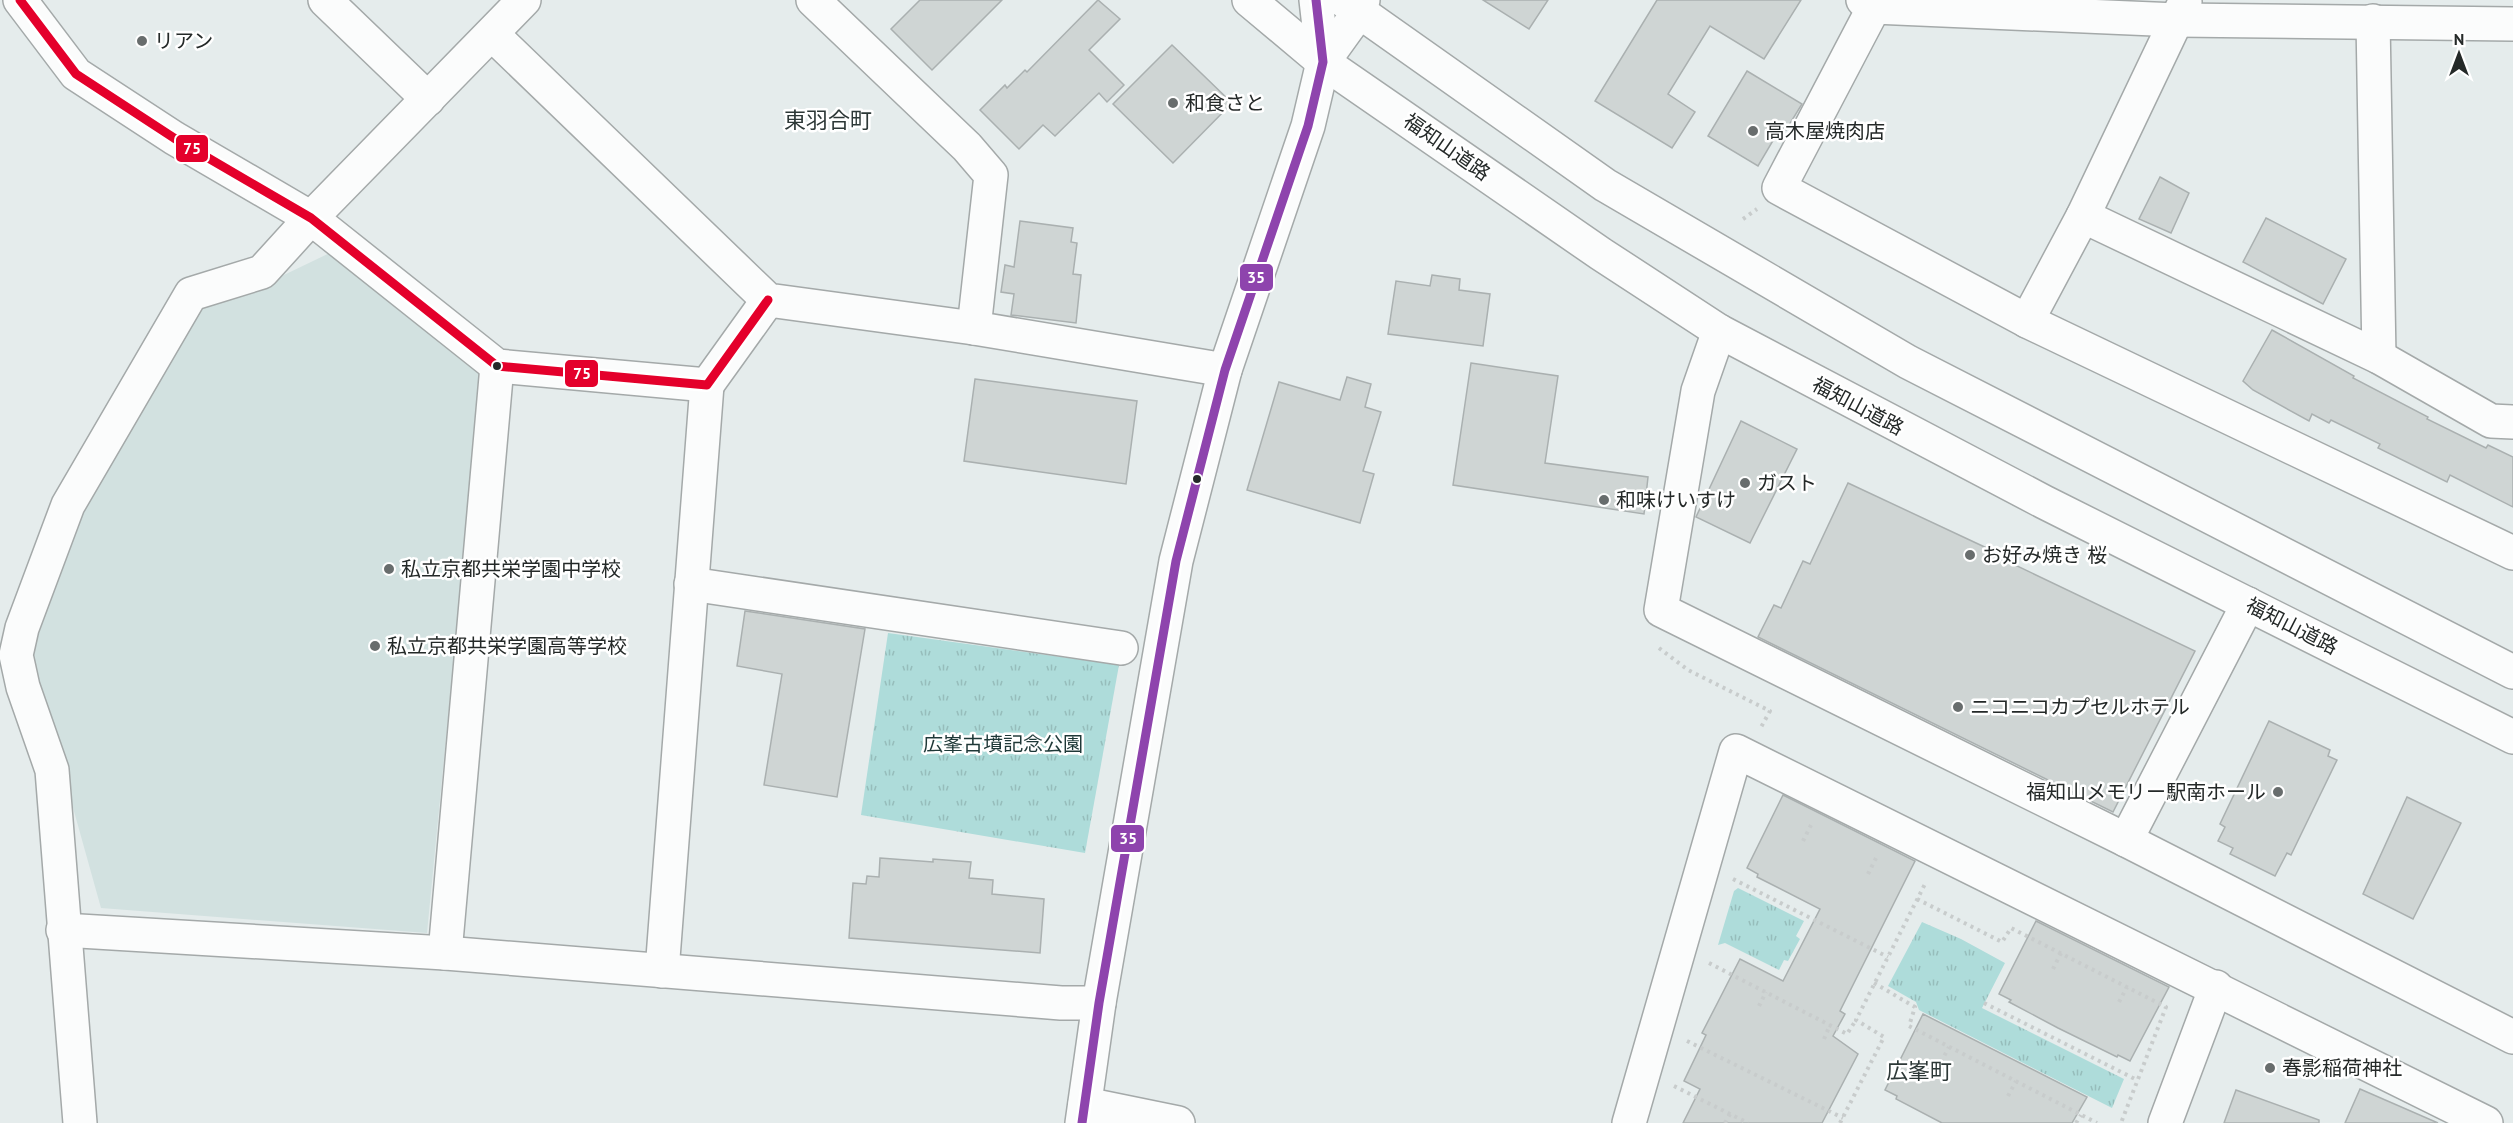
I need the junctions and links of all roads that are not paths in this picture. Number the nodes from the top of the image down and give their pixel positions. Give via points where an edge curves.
1 (20, 0) edge
2 (325, 0) edge
3 (524, 0) edge
4 (813, 0) edge
5 (1249, 0) edge
6 (1316, 0) edge
7 (1871, 2) edge
8 (1355, 4) edge
9 (2181, 10) edge
10 (2373, 21) junction
11 (2513, 24) edge
12 (492, 34) junction
13 (1323, 62) junction
14 (428, 99) junction
15 (2083, 216) junction
16 (311, 218) junction
17 (768, 300) junction
18 (2027, 321) junction
19 (974, 328) junction
20 (1719, 332) junction
21 (2379, 357) junction
22 (497, 366) junction
23 (1225, 370) junction
24 (707, 386) junction
25 (2513, 422) edge
26 (2513, 553) edge
27 (691, 584) junction
28 (2248, 604) junction
29 (1122, 648) dead end
30 (2513, 672) edge
31 (2513, 737) edge
32 (2126, 840) junction
33 (63, 930) junction
34 (445, 953) junction
35 (662, 971) junction
36 (2216, 987) junction
37 (1099, 1003) junction
38 (2513, 1037) edge
39 (1083, 1113) edge
40 (80, 1123) edge
41 (1178, 1123) edge
42 (1629, 1123) edge
43 (2165, 1123) edge
44 (2486, 1123) edge

1 - 16 main road via 76,74 174,138
2 - 14 main road
3 - 12 main road
4 - 19 main road via 967,147 991,175
5 - 13 main road, 福知山道路
6 - 13 main road
7 - 9 main road
7 - 18 main road via 1779,188
8 - 13 main road
8 - 30 main road via 1605,186 1908,362
9 - 10 main road
9 - 15 main road
10 - 11 main road
10 - 21 main road
12 - 14 main road
12 - 17 main road
13 - 20 main road, 福知山道路
13 - 23 main road via 1308,126
14 - 16 main road
15 - 18 main road
15 - 21 main road
16 - 22 main road
16 - 33 main road via 262,272 191,294 68,505 22,628 16,655 52,770
17 - 19 main road
17 - 24 main road
18 - 26 main road
19 - 23 main road
20 - 28 main road, 福知山道路
20 - 32 main road via 1698,391 1661,610
21 - 25 main road via 2491,421
22 - 24 main road
22 - 34 main road
23 - 37 main road via 1176,561
24 - 27 main road
27 - 29 main road
27 - 35 main road
28 - 31 main road, 福知山道路
28 - 32 main road
32 - 38 main road
33 - 34 main road
33 - 40 main road
34 - 35 main road
35 - 37 main road via 1061,1004
36 - 42 main road via 1736,751
36 - 43 main road
36 - 44 main road
37 - 39 main road
39 - 41 main road

